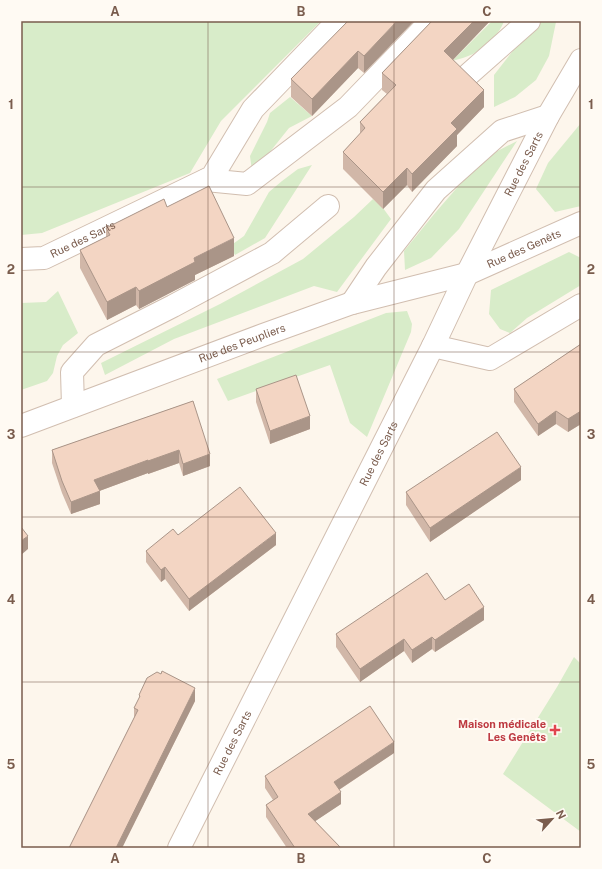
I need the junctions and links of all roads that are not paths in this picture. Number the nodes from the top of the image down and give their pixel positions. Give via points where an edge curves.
1 (338, 21) edge
2 (431, 21) edge
3 (529, 21) edge
4 (581, 60) edge
5 (469, 74) edge
6 (548, 116) junction
7 (206, 180) junction
8 (328, 206) dead end
9 (581, 223) edge
10 (21, 259) edge
11 (467, 274) junction
12 (352, 303) junction
13 (581, 305) edge
14 (433, 346) junction
15 (73, 406) junction
16 (21, 426) edge
17 (179, 848) edge

1 - 7 street, Rue des Sarts via 253,109 212,177
2 - 7 street via 348,107 247,184
3 - 5 street
4 - 6 street, Rue des Sarts
6 - 11 street, Rue des Sarts
6 - 12 street via 502,131 436,190 376,267
7 - 10 street, Rue des Sarts via 44,258
8 - 15 street via 272,253 96,345 72,372
9 - 11 street, Rue des Genêts
11 - 12 street, Rue des Peupliers
11 - 14 street, Rue des Sarts
12 - 15 street, Rue des Peupliers
13 - 14 street via 490,359
14 - 17 street, Rue des Sarts
15 - 16 street, Rue des Peupliers

